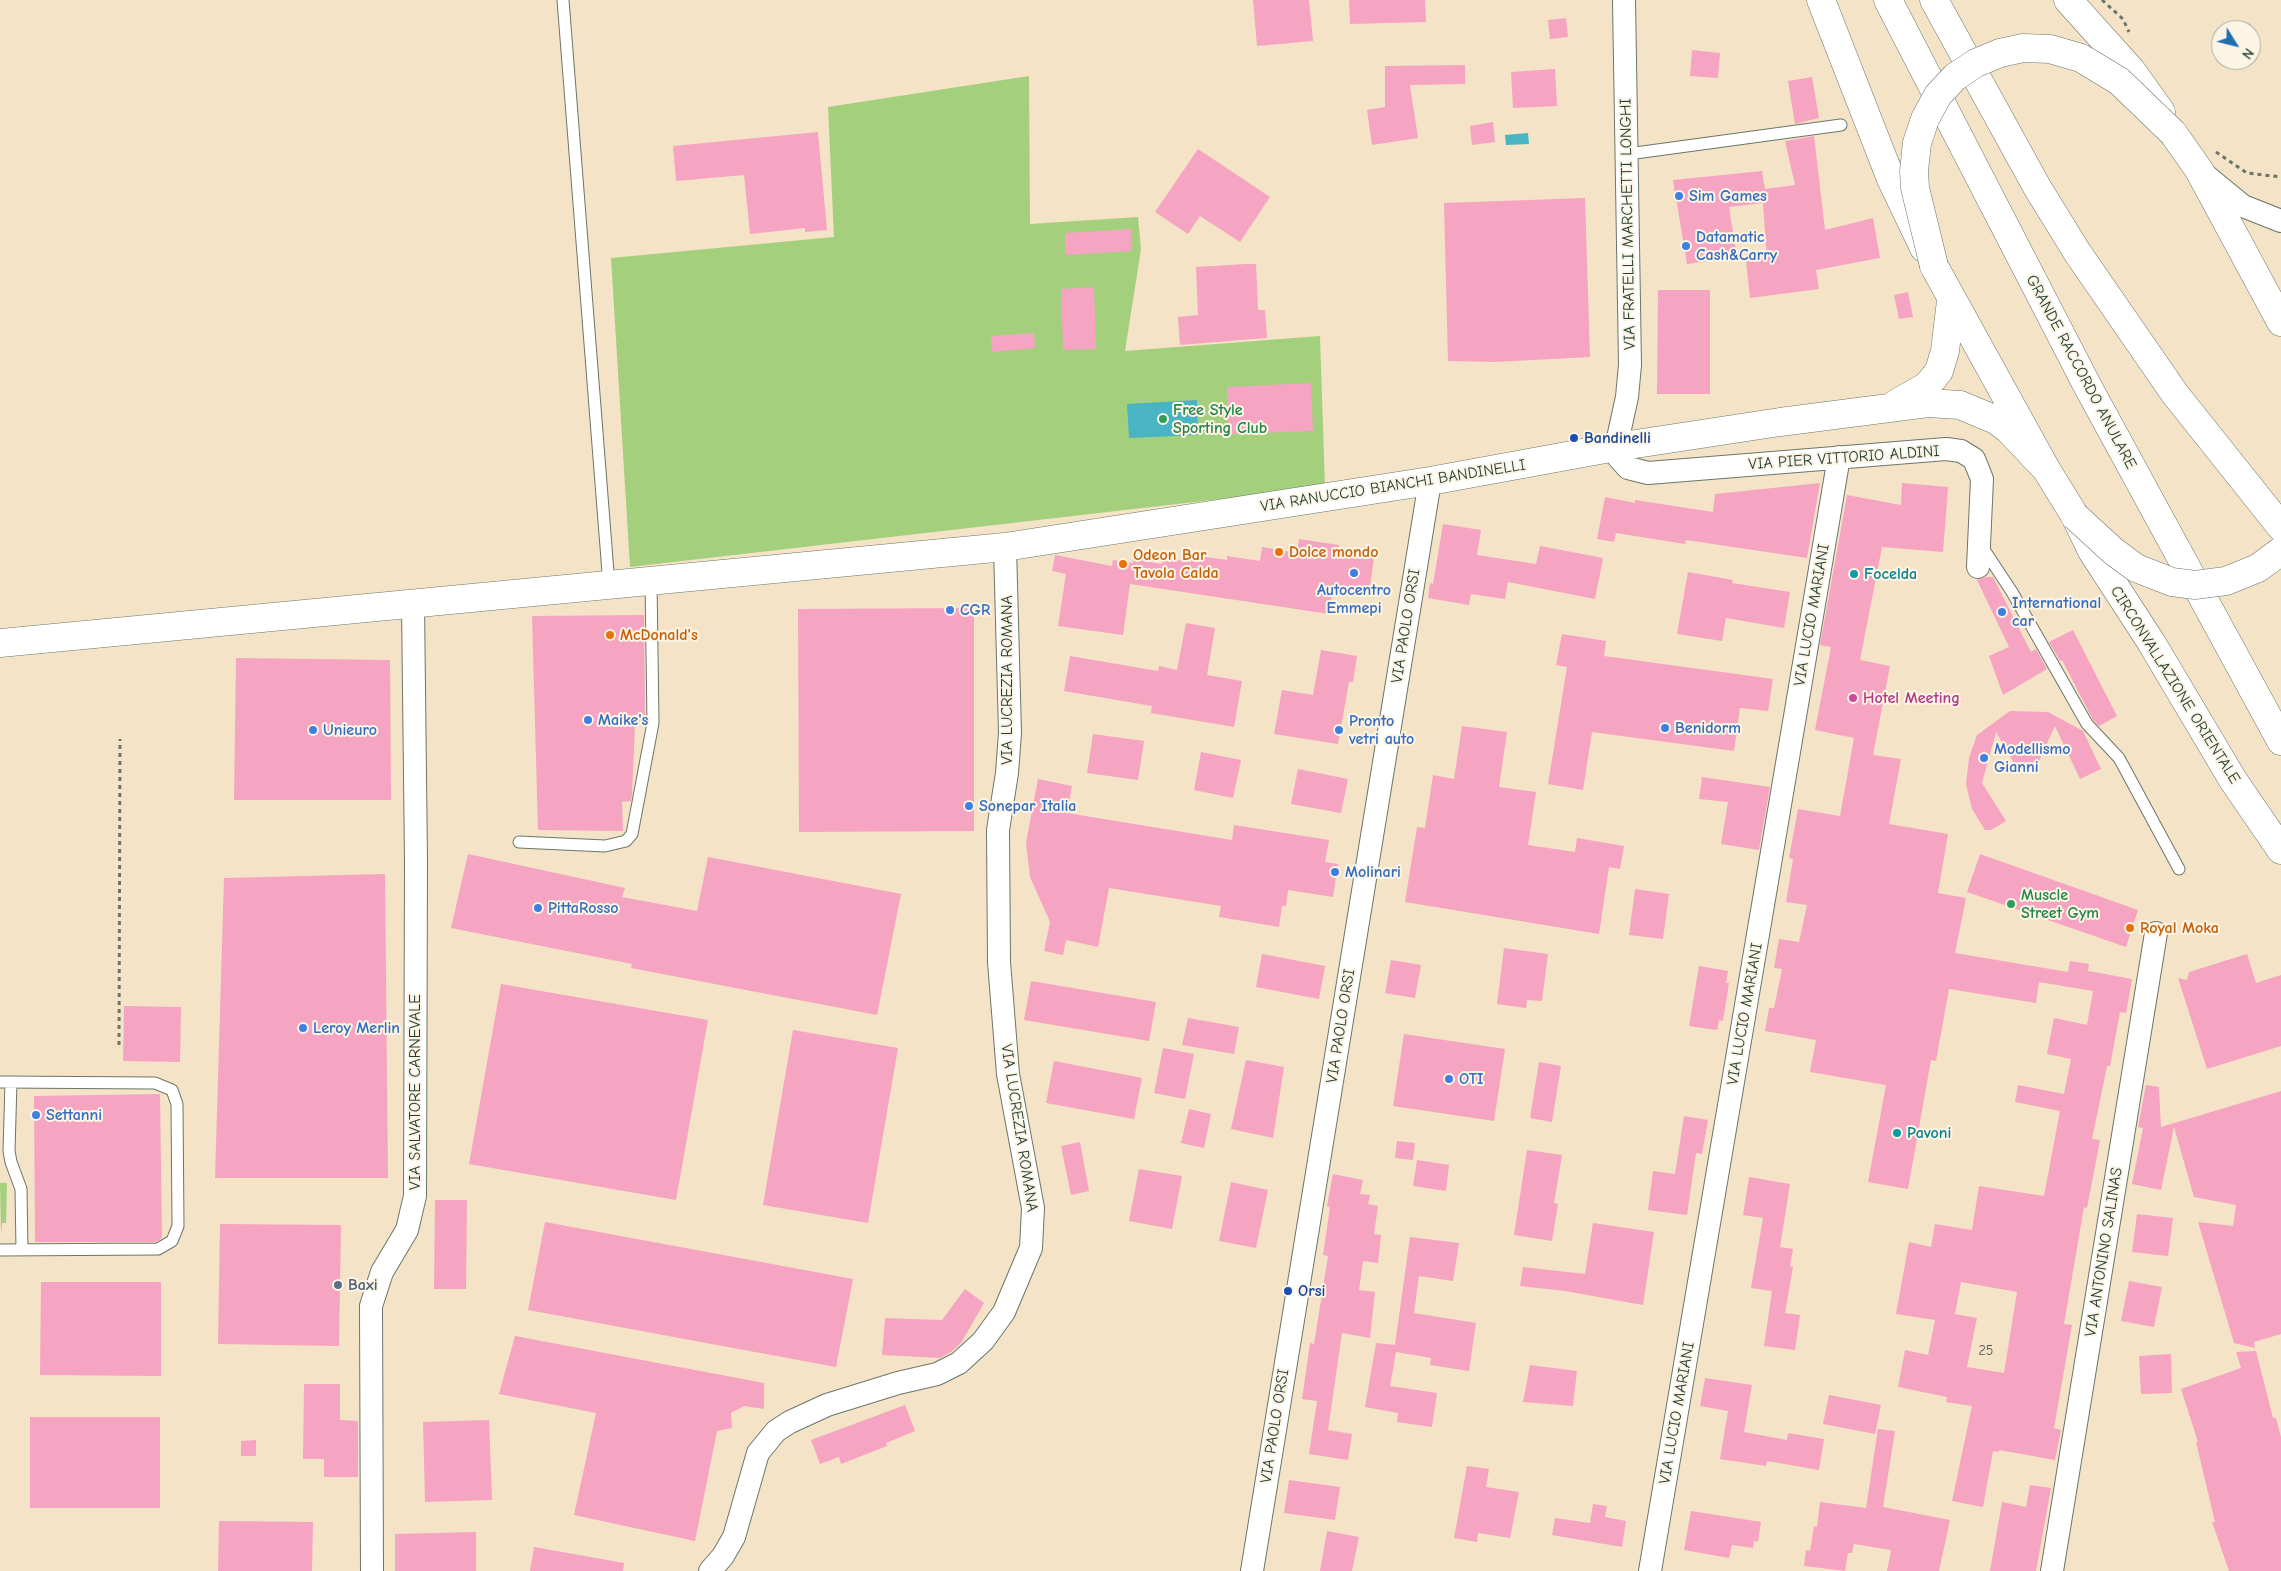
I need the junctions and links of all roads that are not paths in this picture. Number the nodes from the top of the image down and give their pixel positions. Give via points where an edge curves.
1 (563, 0) edge
2 (1624, 0) edge
3 (1821, 0) edge
4 (1888, 0) edge
5 (1934, 0) edge
6 (2068, 0) edge
7 (1841, 125) dead end
8 (2174, 133) junction
9 (1628, 154) junction
10 (2199, 170) junction
11 (2281, 221) edge
12 (1934, 266) junction
13 (1951, 301) junction
14 (2281, 322) edge
15 (1888, 407) junction
16 (1616, 447) junction
17 (1839, 457) junction
18 (2046, 469) junction
19 (1430, 481) junction
20 (2075, 516) junction
21 (2281, 527) edge
22 (1979, 541) junction
23 (1005, 547) junction
24 (2281, 551) edge
25 (1978, 567) dead end
26 (651, 581) junction
27 (609, 585) junction
28 (412, 603) junction
29 (0, 643) edge
30 (2281, 741) edge
31 (519, 842) dead end
32 (2281, 850) edge
33 (2179, 869) dead end
34 (2156, 932) dead end
35 (5, 1082) edge
36 (0, 1250) edge
37 (22, 1250) junction
38 (372, 1571) edge
39 (710, 1571) edge
40 (1252, 1571) edge
41 (1650, 1571) edge
42 (2052, 1571) edge

1 - 27 lane
2 - 9 street, VIA FRATELLI MARCHETTI LONGHI
3 - 12 main road, bridge via 1891,179
4 - 30 main road, GRANDE RACCORDO ANULARE via 2088,387
5 - 21 main road via 2033,180 2083,260 2175,394
6 - 8 main road, bridge via 2131,70
7 - 9 lane
8 - 10 main road
8 - 12 main road, bridge via 2119,81 2082,58 2050,49 2023,48 1976,63 1938,95 1925,118 1917,143 1916,188
9 - 16 street, VIA FRATELLI MARCHETTI LONGHI via 1630,365
10 - 11 street via 2243,206
10 - 14 main road
12 - 13 main road
13 - 15 main road via 1945,351 1939,371 1920,392
13 - 18 main road
15 - 16 main road, VIA RANUCCIO BIANCHI BANDINELLI
15 - 18 main road via 1944,403 1980,412 2003,424
16 - 17 street, VIA PIER VITTORIO ALDINI via 1618,457 1628,468 1648,473
16 - 19 main road, VIA RANUCCIO BIANCHI BANDINELLI
17 - 22 street, VIA PIER VITTORIO ALDINI via 1946,449 1968,454 1978,465 1982,479
17 - 41 street, VIA LUCIO MARIANI
18 - 20 main road
19 - 23 main road, VIA RANUCCIO BIANCHI BANDINELLI
19 - 40 street, VIA PAOLO ORSI
20 - 24 main road, bridge via 2136,568 2181,584 2205,584 2235,578 2258,568
20 - 32 main road, CIRCONVALLAZIONE ORIENTALE via 2092,551 2233,780
22 - 25 street, VIA PIER VITTORIO ALDINI
22 - 33 lane via 2087,724 2119,758
23 - 26 main road, VIA RANUCCIO BIANCHI BANDINELLI
23 - 39 street, VIA LUCREZIA ROMANA via 1010,733 998,830 999,962 1008,1074 1033,1208 1031,1248 1004,1312 983,1341 959,1363 937,1374 828,1405 776,1431 758,1453 734,1537
26 - 27 main road, VIA RANUCCIO BIANCHI BANDINELLI
26 - 31 lane via 652,724 632,834 626,841 605,846
27 - 28 main road, VIA RANUCCIO BIANCHI BANDINELLI
28 - 29 main road, VIA RANUCCIO BIANCHI BANDINELLI
28 - 38 street, VIA SALVATORE CARNEVALE via 416,862 415,1196 408,1230 382,1272 371,1306
34 - 42 street, VIA ANTONINO SALINAS
35 - 37 lane via 10,1157 22,1189
35 - 37 lane via 155,1083 172,1090 177,1104 178,1226 172,1242 158,1249
36 - 37 lane

